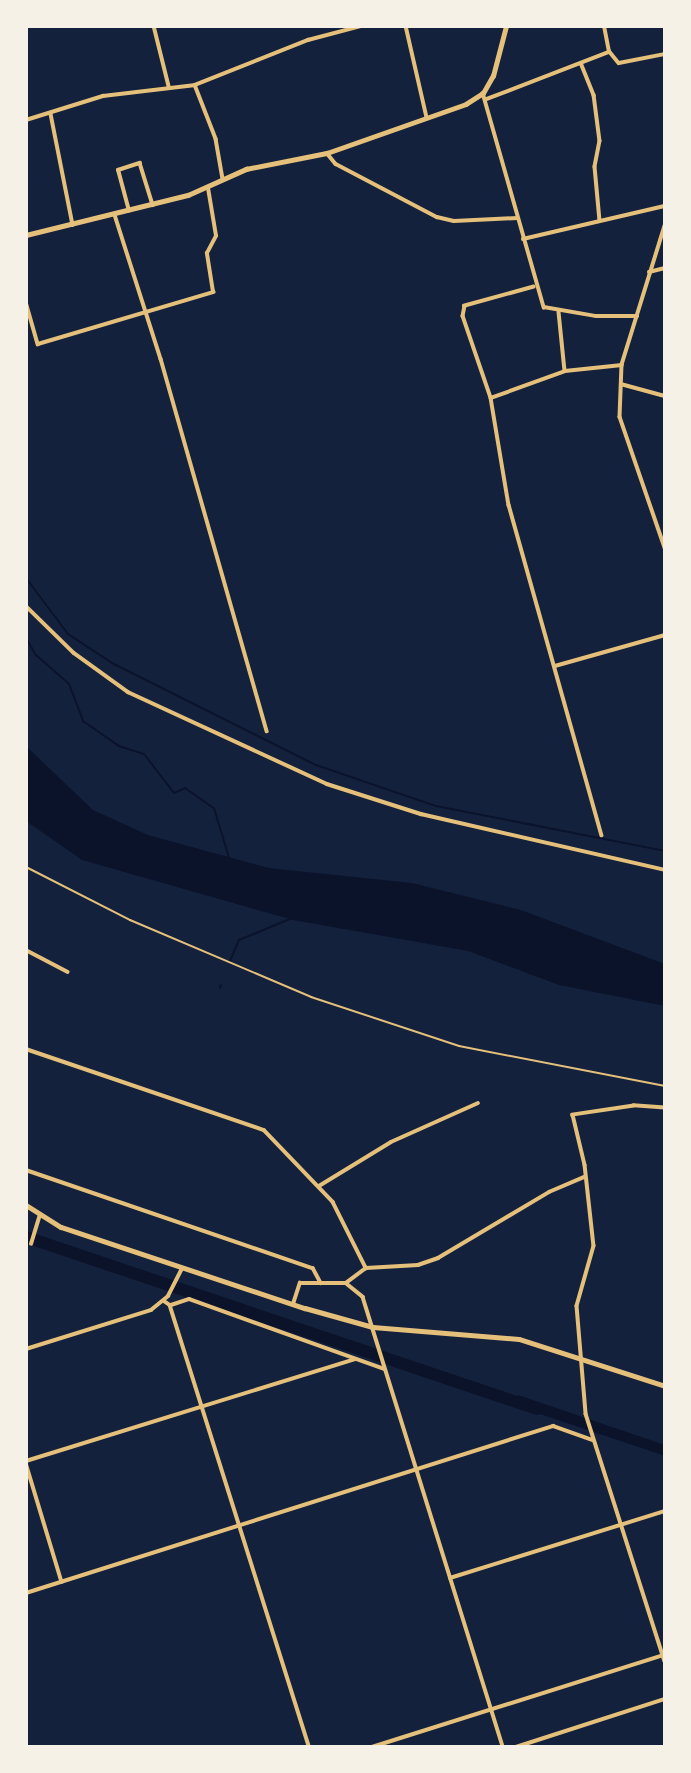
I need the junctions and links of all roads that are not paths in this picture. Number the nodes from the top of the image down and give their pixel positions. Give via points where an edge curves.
1 (154, 26) edge
2 (362, 26) edge
3 (406, 26) edge
4 (506, 26) edge
5 (604, 26) edge
6 (609, 52) junction
7 (665, 54) edge
8 (581, 63) junction
9 (169, 86) junction
10 (195, 86) junction
11 (483, 93) junction
12 (487, 99) junction
13 (51, 114) junction
14 (426, 118) junction
15 (26, 120) edge
16 (327, 153) junction
17 (223, 179) junction
18 (208, 188) junction
19 (152, 205) junction
20 (665, 206) edge
21 (129, 211) junction
22 (115, 215) junction
23 (517, 218) junction
24 (600, 221) junction
25 (73, 225) junction
26 (665, 226) edge
27 (26, 235) edge
28 (523, 239) junction
29 (665, 268) edge
30 (649, 272) junction
31 (534, 287) junction
32 (26, 302) edge
33 (147, 312) junction
34 (559, 312) junction
35 (636, 316) junction
36 (622, 365) junction
37 (565, 371) junction
38 (621, 384) junction
39 (665, 396) edge
40 (491, 398) junction
41 (665, 548) edge
42 (26, 606) edge
43 (665, 635) edge
44 (555, 666) junction
45 (267, 731) dead end
46 (602, 835) dead end
47 (665, 870) edge
48 (26, 950) edge
49 (68, 972) dead end
50 (26, 1049) edge
51 (478, 1103) dead end
52 (665, 1108) edge
53 (26, 1170) edge
54 (584, 1177) junction
55 (318, 1186) junction
56 (26, 1205) edge
57 (40, 1215) junction
58 (31, 1244) dead end
59 (366, 1268) junction
60 (182, 1269) junction
61 (321, 1283) junction
62 (346, 1283) junction
63 (163, 1301) junction
64 (293, 1304) junction
65 (170, 1305) junction
66 (373, 1326) junction
67 (26, 1349) edge
68 (355, 1359) junction
69 (583, 1359) junction
70 (383, 1366) junction
71 (665, 1386) edge
72 (203, 1406) junction
73 (595, 1440) junction
74 (26, 1462) edge
75 (415, 1470) junction
76 (665, 1511) edge
77 (240, 1525) junction
78 (621, 1525) junction
79 (450, 1578) junction
80 (62, 1582) junction
81 (26, 1593) edge
82 (664, 1655) edge
83 (665, 1661) edge
84 (665, 1699) edge
85 (491, 1709) junction
86 (309, 1747) edge
87 (372, 1747) edge
88 (503, 1747) edge
89 (516, 1747) edge

1 - 9 street
2 - 10 street via 308,40
3 - 14 street
4 - 11 main road via 497,68
5 - 6 street
6 - 7 street via 619,63
6 - 8 street
8 - 12 street
8 - 24 street via 594,95 600,141 595,166
9 - 10 street
9 - 13 street via 103,96
10 - 17 street via 216,139
11 - 12 street
11 - 14 main road
12 - 23 street
13 - 15 street
13 - 25 street
14 - 16 main road
16 - 17 main road via 255,166
16 - 23 street via 336,164 437,217 454,221
17 - 18 main road
18 - 19 main road
18 - 33 street via 216,236 207,253 213,292
19 - 21 main road
19 - 21 street via 140,163 118,170
20 - 24 street
21 - 22 main road
22 - 25 main road
22 - 33 street
23 - 28 street
24 - 28 street
25 - 27 main road
26 - 30 street
28 - 31 street
29 - 30 street
30 - 35 street
31 - 34 street via 544,307
31 - 40 street via 465,306 463,316
32 - 33 street via 37,344
33 - 45 street
34 - 35 street
34 - 37 street
35 - 36 street
36 - 37 street
36 - 38 street
37 - 40 street
38 - 39 street
38 - 41 street via 620,416
40 - 44 street via 509,505
42 - 47 street via 74,653 128,692 327,784 421,814
43 - 44 street
44 - 46 street
48 - 49 street
50 - 55 street via 264,1130
51 - 55 street via 390,1142
52 - 54 street via 634,1106 573,1115
53 - 61 street via 313,1268
54 - 59 street via 549,1192 438,1258 418,1265
54 - 69 street via 594,1246 577,1306
55 - 59 street via 333,1202
56 - 57 main road
57 - 58 street
57 - 60 main road via 61,1227
59 - 62 street
60 - 63 street
60 - 64 main road
61 - 62 street
61 - 64 street via 300,1283
62 - 66 street via 363,1297
63 - 65 street
63 - 67 street via 151,1310
64 - 66 main road
65 - 68 street via 189,1299
65 - 72 street
66 - 69 main road via 498,1335
66 - 70 street
68 - 70 street
68 - 72 street
69 - 71 main road
69 - 73 street via 586,1413
70 - 75 street
72 - 74 street
72 - 77 street
73 - 75 street via 553,1426
73 - 78 street
74 - 80 street
75 - 77 street
75 - 79 street
76 - 78 street
77 - 80 street
77 - 86 street
78 - 79 street
78 - 82 street
79 - 85 street
80 - 81 street
82 - 83 street
82 - 85 street
84 - 89 street
85 - 87 street
85 - 88 street

